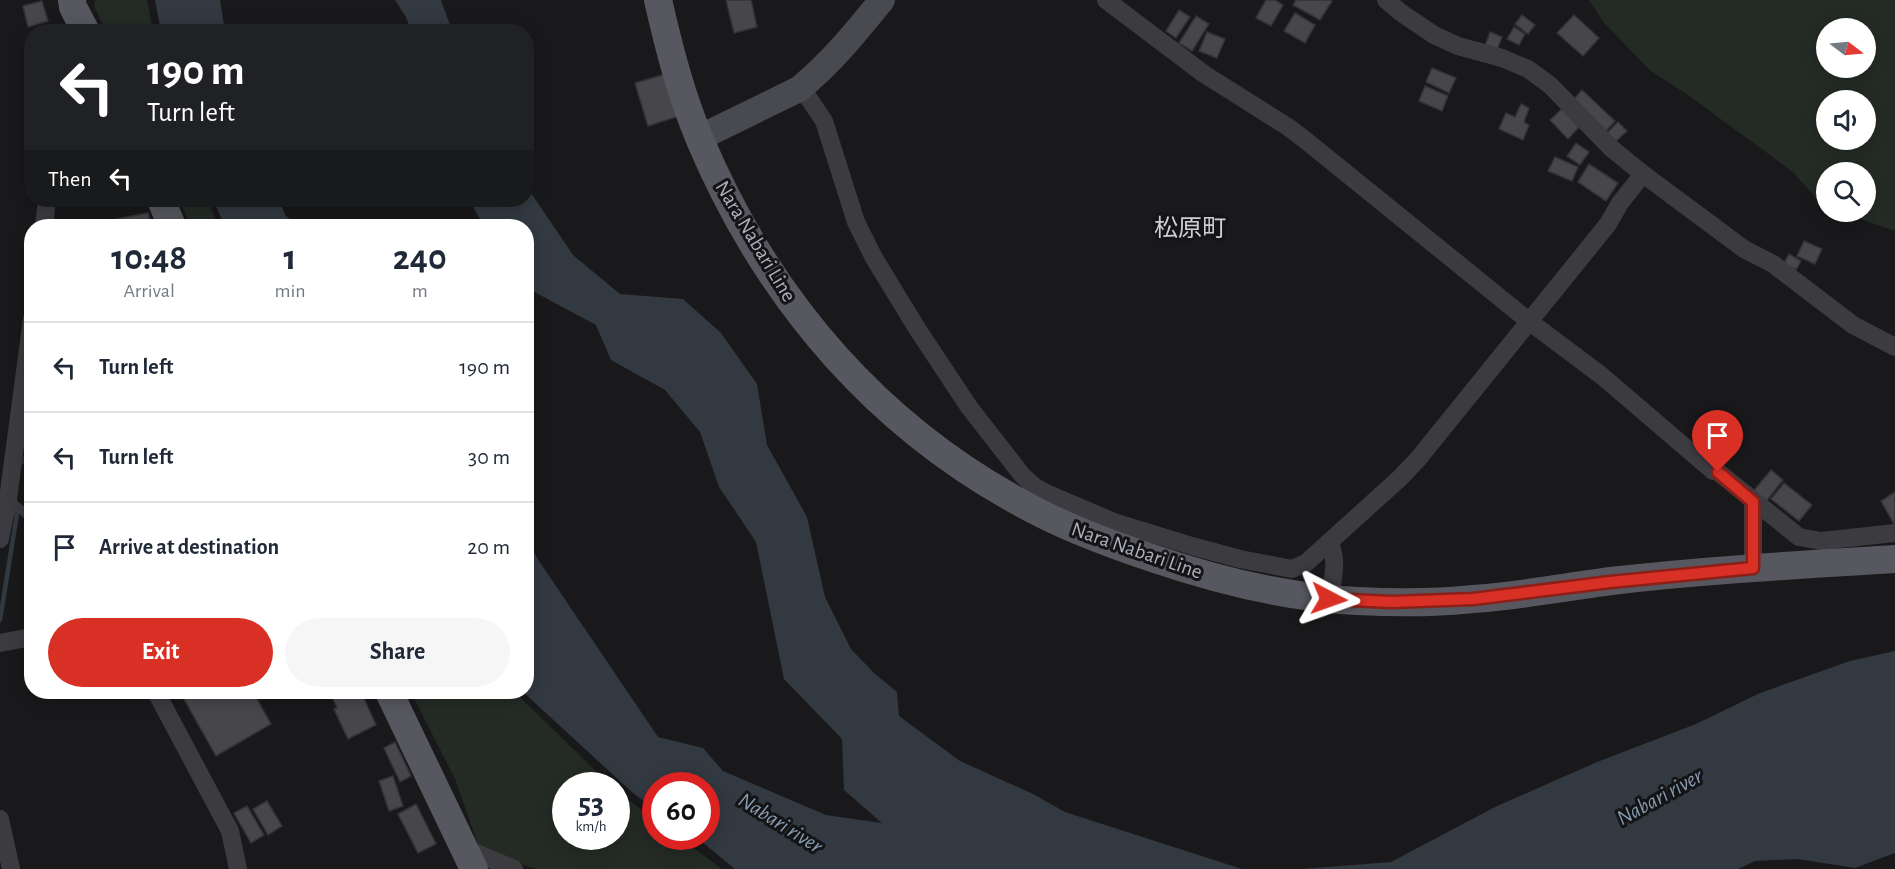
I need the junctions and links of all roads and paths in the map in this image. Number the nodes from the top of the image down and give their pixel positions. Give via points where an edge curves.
1 (658, 0) edge
2 (882, 0) edge
3 (1106, 0) edge
4 (1386, 0) edge
5 (801, 87) junction
6 (699, 138) junction
7 (1643, 174) junction
8 (1530, 322) junction
9 (1895, 346) edge
10 (24, 378) edge
11 (1753, 502) junction
12 (7, 504) junction
13 (24, 514) edge
14 (1895, 533) edge
15 (0, 539) edge
16 (1329, 542) junction
17 (1895, 559) edge
18 (1753, 568) junction
19 (1329, 599) junction
20 (24, 638) edge
21 (0, 643) edge
22 (160, 699) edge
23 (392, 699) edge
24 (0, 819) edge
25 (468, 858) edge
26 (11, 869) edge
27 (238, 869) edge
28 (514, 869) edge

1 - 6 main road, Nara Nabari Line via 669,48
2 - 5 street via 831,61
3 - 8 street via 1204,74 1304,139
4 - 7 street via 1434,35 1528,69 1550,85 1611,148
5 - 6 street
5 - 16 street via 824,121 856,222 874,258 969,407 1035,487 1114,522 1240,559 1292,569 1306,563
6 - 19 main road, Nara Nabari Line via 751,241 817,336 878,401 927,441 1016,500 1094,538 1225,580
7 - 8 street
7 - 9 street via 1853,325
8 - 11 street via 1602,376
8 - 16 street via 1408,470
10 - 12 street
11 - 14 street via 1799,537 1821,542
11 - 18 street
12 - 13 lane
12 - 15 street
16 - 19 street via 1335,559
17 - 18 main road, Nara Nabari Line
18 - 19 main road, Nara Nabari Line via 1473,599
20 - 21 street
22 - 27 street via 230,831
23 - 25 main road
24 - 26 street
25 - 28 street

